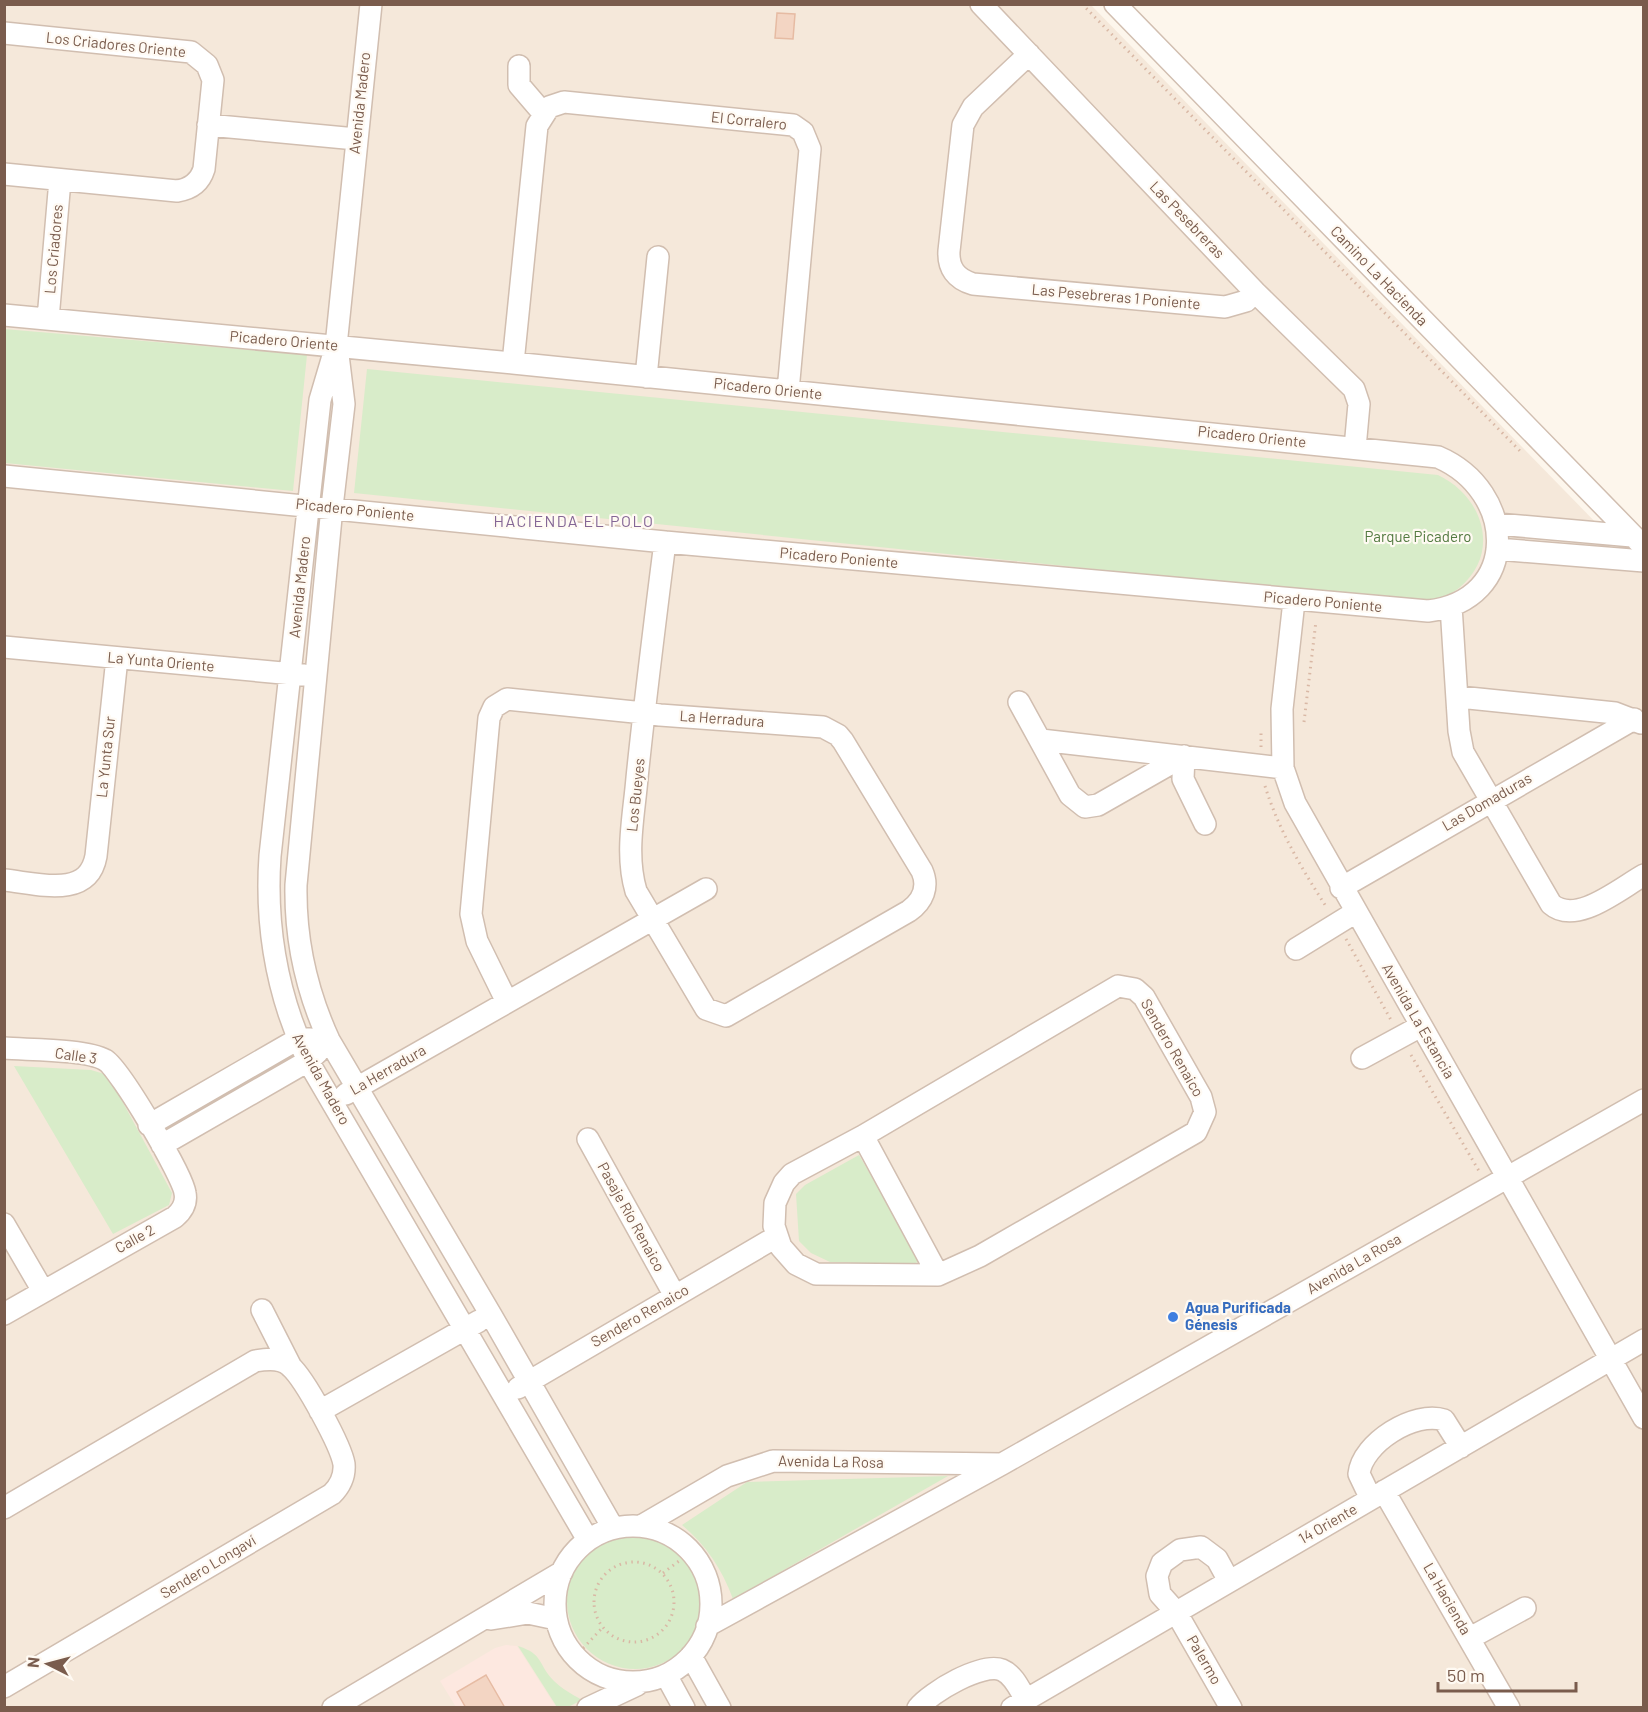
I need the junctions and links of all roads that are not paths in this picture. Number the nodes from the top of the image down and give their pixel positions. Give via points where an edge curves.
1 (370, 4) edge
2 (981, 4) edge
3 (1115, 4) edge
4 (4, 33) edge
5 (1029, 54) junction
6 (519, 66) dead end
7 (543, 113) junction
8 (208, 125) junction
9 (356, 139) junction
10 (4, 174) edge
11 (60, 180) junction
12 (658, 257) dead end
13 (1255, 292) junction
14 (4, 315) edge
15 (48, 319) junction
16 (336, 346) junction
17 (513, 363) junction
18 (646, 377) junction
19 (788, 391) junction
20 (1355, 448) junction
21 (4, 476) edge
22 (308, 505) junction
23 (332, 507) junction
24 (1497, 524) junction
25 (665, 542) junction
26 (1638, 542) edge
27 (1497, 549) junction
28 (1644, 561) edge
29 (1294, 601) junction
30 (1451, 606) junction
31 (4, 647) edge
32 (117, 658) junction
33 (291, 674) junction
34 (316, 677) junction
35 (1459, 697) junction
36 (1019, 702) dead end
37 (644, 713) junction
38 (1639, 721) edge
39 (1041, 740) junction
40 (1184, 756) junction
41 (1283, 768) junction
42 (1490, 800) junction
43 (1205, 824) dead end
44 (1644, 875) edge
45 (4, 880) edge
46 (1341, 888) junction
47 (706, 889) dead end
48 (1356, 912) junction
49 (652, 920) junction
50 (1296, 949) dead end
51 (507, 1002) junction
52 (726, 1016) joint
53 (1421, 1026) junction
54 (298, 1039) junction
55 (329, 1040) junction
56 (4, 1048) edge
57 (1362, 1058) dead end
58 (308, 1061) junction
59 (358, 1087) junction
60 (1644, 1100) edge
61 (333, 1102) junction
62 (149, 1125) junction
63 (863, 1136) junction
64 (588, 1139) dead end
65 (162, 1145) junction
66 (1507, 1177) junction
67 (4, 1224) edge
68 (776, 1237) junction
69 (938, 1275) junction
70 (43, 1291) junction
71 (675, 1296) junction
72 (262, 1310) dead end
73 (4, 1314) edge
74 (491, 1315) junction
75 (466, 1328) junction
76 (1644, 1340) edge
77 (1610, 1360) junction
78 (291, 1367) junction
79 (528, 1382) junction
80 (504, 1396) junction
81 (320, 1411) junction
82 (1644, 1418) edge
83 (1461, 1447) junction
84 (1002, 1464) junction
85 (1378, 1495) junction
86 (4, 1508) edge
87 (641, 1526) junction
88 (612, 1528) junction
89 (588, 1540) junction
90 (562, 1572) junction
91 (1229, 1581) junction
92 (1525, 1608) dead end
93 (1176, 1612) junction
94 (556, 1619) junction
95 (479, 1621) junction
96 (707, 1626) junction
97 (1470, 1638) junction
98 (691, 1656) junction
99 (656, 1678) junction
100 (4, 1687) edge
101 (1019, 1704) edge
102 (333, 1707) edge
103 (588, 1707) edge
104 (684, 1707) edge
105 (720, 1707) edge
106 (918, 1707) edge
107 (1231, 1707) edge
108 (1509, 1707) edge

1 - 9 street, Avenida Madero
2 - 5 street, Las Pesebreras
3 - 26 street, Camino La Hacienda
4 - 8 street, Los Criadores Oriente via 191,52 203,59 213,80
5 - 13 street, Las Pesebreras
5 - 13 street, Las Pesebreras 1 Poniente via 973,107 963,125 948,259 955,273 972,284 1224,306 1239,304
6 - 7 street via 519,85
7 - 17 street via 537,126
7 - 19 street, El Corralero via 564,102 793,125 803,132 810,149
8 - 9 street
8 - 11 street via 204,169 194,184 177,191
9 - 16 street, Avenida Madero
10 - 11 street
11 - 15 street, Los Criadores
12 - 18 street
13 - 20 street, Las Pesebreras via 1354,389 1359,404
14 - 15 street, Picadero Oriente
15 - 16 street, Picadero Oriente
16 - 17 street, Picadero Oriente
16 - 22 street, Avenida Madero via 320,400
16 - 23 street, Avenida Madero via 344,404
17 - 18 street, Picadero Oriente
18 - 19 street, Picadero Oriente
19 - 20 street, Picadero Oriente
20 - 24 street, Picadero Oriente via 1438,457 1450,463 1483,490
21 - 22 street, Picadero Poniente
22 - 23 street, Picadero Poniente
22 - 33 street, Avenida Madero
23 - 25 street, Picadero Poniente
23 - 34 street, Avenida Madero
24 - 26 street
24 - 27 street, Picadero Oriente
25 - 29 street, Picadero Poniente
25 - 37 street, Los Bueyes
27 - 28 street
27 - 30 street, Picadero Poniente via 1481,584 1462,602
29 - 30 street, Picadero Poniente via 1428,611
29 - 41 street, Avenida La Estancia via 1282,709
30 - 35 street
31 - 32 street, La Yunta Oriente
32 - 33 street, La Yunta Oriente
32 - 45 street, La Yunta Sur via 96,856 91,871 72,885
33 - 34 street, La Yunta Oriente
33 - 54 street, Avenida Madero via 270,856 269,916 278,977
34 - 55 street, Avenida Madero via 296,912 302,965
35 - 38 street via 1614,713
35 - 42 street via 1463,752
36 - 39 street
37 - 49 street, Los Bueyes via 630,858 636,891
37 - 51 street, La Herradura via 507,699 490,712 471,915 477,940
37 - 52 street, La Herradura via 831,730 843,741 924,877 922,898 909,911
38 - 42 street, Las Domaduras
39 - 40 street
39 - 40 street via 1070,795 1085,807 1098,805
40 - 41 street
40 - 43 street via 1183,779
41 - 46 street, Avenida La Estancia via 1294,803
42 - 44 street via 1555,908 1579,911
42 - 46 street, Las Domaduras
46 - 48 street, Avenida La Estancia
47 - 49 street, La Herradura
48 - 50 street
48 - 53 street, Avenida La Estancia
49 - 51 street, La Herradura
49 - 52 street, Los Bueyes via 706,1009
51 - 59 street, La Herradura
53 - 57 street
53 - 66 street, Avenida La Estancia
54 - 55 street
54 - 58 street, Avenida Madero
54 - 62 street
55 - 58 street
55 - 59 street, Avenida Madero
56 - 62 street, Calle 3 via 106,1060 116,1069
58 - 61 street, Avenida Madero
58 - 65 street
59 - 61 street, La Herradura
59 - 74 street, Avenida Madero
60 - 66 street, Avenida La Rosa
61 - 75 street, Avenida Madero
62 - 65 street, Calle 2
63 - 68 street, Sendero Renaico via 792,1174 784,1183 775,1203
63 - 69 street
63 - 69 street, Sendero Renaico via 1118,986 1135,989 1144,997 1201,1097 1203,1119 1189,1137 980,1256
64 - 71 street, Pasaje Río Renaico
65 - 70 street, Calle 2 via 185,1192 180,1213
66 - 77 street, Avenida La Estancia
66 - 84 street, Avenida La Rosa
67 - 70 street
68 - 69 street, Sendero Renaico via 796,1264 816,1274
68 - 71 street, Sendero Renaico
70 - 73 street, Calle 2
71 - 79 street, Sendero Renaico
72 - 78 street, Sendero Longaví
74 - 75 street
74 - 79 street, Avenida Madero
75 - 80 street, Avenida Madero
75 - 81 street
76 - 77 street, 14 Oriente
77 - 82 street, Avenida La Estancia
77 - 83 street, 14 Oriente
78 - 81 street, Sendero Longaví
78 - 86 street via 273,1359 255,1361
79 - 80 street, Sendero Renaico
79 - 88 street, Avenida Madero
80 - 89 street, Avenida Madero
81 - 100 street, Sendero Longaví via 344,1464 341,1481 332,1494
83 - 85 street, 14 Oriente
83 - 85 street, La Hacienda via 1444,1420 1434,1417 1413,1421 1364,1454 1359,1474
84 - 87 street, Avenida La Rosa via 773,1461 727,1476
84 - 96 street, Avenida La Rosa
85 - 91 street, 14 Oriente
85 - 97 street, La Hacienda
87 - 88 street
87 - 96 street via 674,1537 692,1552 708,1583 711,1606
88 - 89 street
89 - 90 street
90 - 94 street via 556,1587
90 - 95 street
91 - 93 street, 14 Oriente
91 - 93 street via 1217,1559 1200,1546 1180,1550 1162,1563 1157,1576 1160,1594
92 - 97 street
93 - 101 street, 14 Oriente
93 - 107 street, Palermo
94 - 95 street via 528,1613
94 - 99 street via 560,1634 575,1657 592,1671 613,1680
95 - 102 street
96 - 98 street
97 - 108 street, La Hacienda
98 - 99 street
98 - 105 street
99 - 103 street
99 - 104 street
101 - 106 street via 1010,1676 989,1669 965,1677

